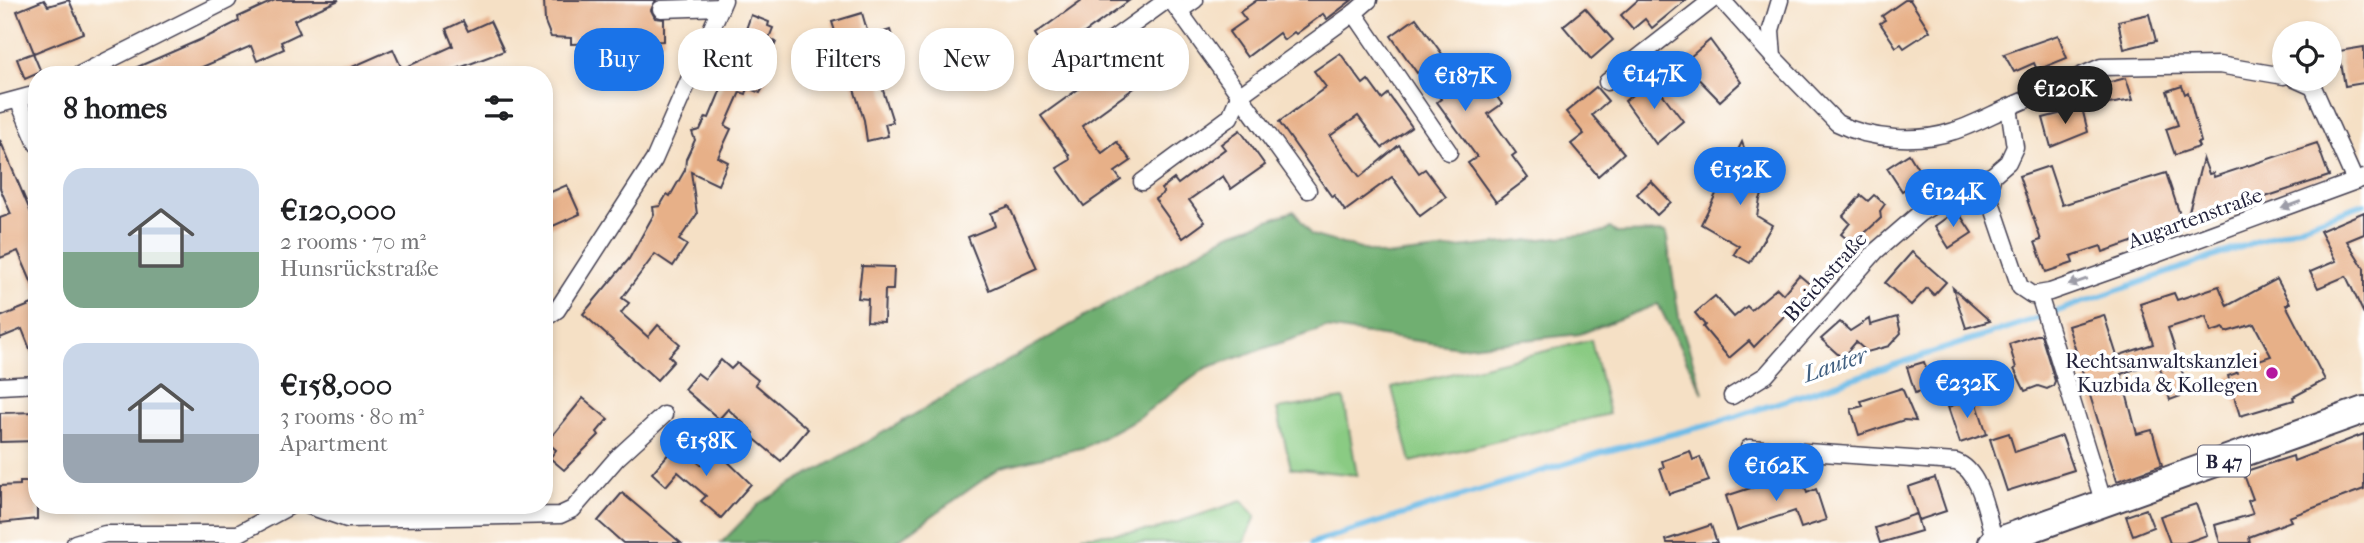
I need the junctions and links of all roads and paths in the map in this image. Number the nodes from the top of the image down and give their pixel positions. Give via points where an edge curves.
1 (228, 0) edge
2 (1195, 0) edge
3 (1369, 0) edge
4 (1712, 0) edge
5 (1723, 0) edge
6 (1780, 0) edge
7 (722, 4) edge
8 (1172, 4) edge
9 (661, 9) dead end
10 (1354, 13) junction
11 (1134, 28) edge
12 (1773, 57) junction
13 (97, 66) edge
14 (2272, 74) edge
15 (1607, 82) dead end
16 (2315, 91) edge
17 (28, 96) edge
18 (1239, 96) junction
19 (18, 100) junction
20 (0, 104) edge
21 (2001, 110) junction
22 (28, 123) edge
23 (1449, 152) dead end
24 (1993, 175) junction
25 (2360, 180) edge
26 (1142, 183) dead end
27 (1308, 190) dead end
28 (2040, 299) junction
29 (553, 313) edge
30 (28, 384) edge
31 (0, 386) edge
32 (1732, 396) dead end
33 (2364, 410) edge
34 (664, 415) dead end
35 (1749, 448) dead end
36 (2104, 504) junction
37 (275, 514) edge
38 (332, 514) edge
39 (1993, 542) edge
40 (75, 543) edge

1 - 13 street
2 - 8 street
3 - 10 street
4 - 15 street
5 - 12 street
6 - 12 street via 1772,30
7 - 9 street
7 - 29 street via 654,160
8 - 11 street
8 - 18 street
10 - 18 street
10 - 23 street
12 - 21 street via 1837,123 1868,134 1900,137 1952,132
14 - 21 street via 2219,65 2101,67
16 - 25 street
17 - 19 street
18 - 26 street via 1230,117
18 - 27 street
19 - 20 street
19 - 22 street
21 - 24 street via 2014,146 2008,162
24 - 28 street via 1988,193 1992,211 2020,287
24 - 32 street, Bleichstraße via 1920,213 1876,251 1766,375
25 -> 28 street, Augartenstraße
28 - 36 street
30 - 31 street
33 - 36 main road, B 47
34 - 38 street via 617,458 573,509 560,515 347,519
35 - 39 street via 1956,462 1966,466 1974,478
36 - 39 main road, B 47
37 - 40 street via 238,534 105,534

